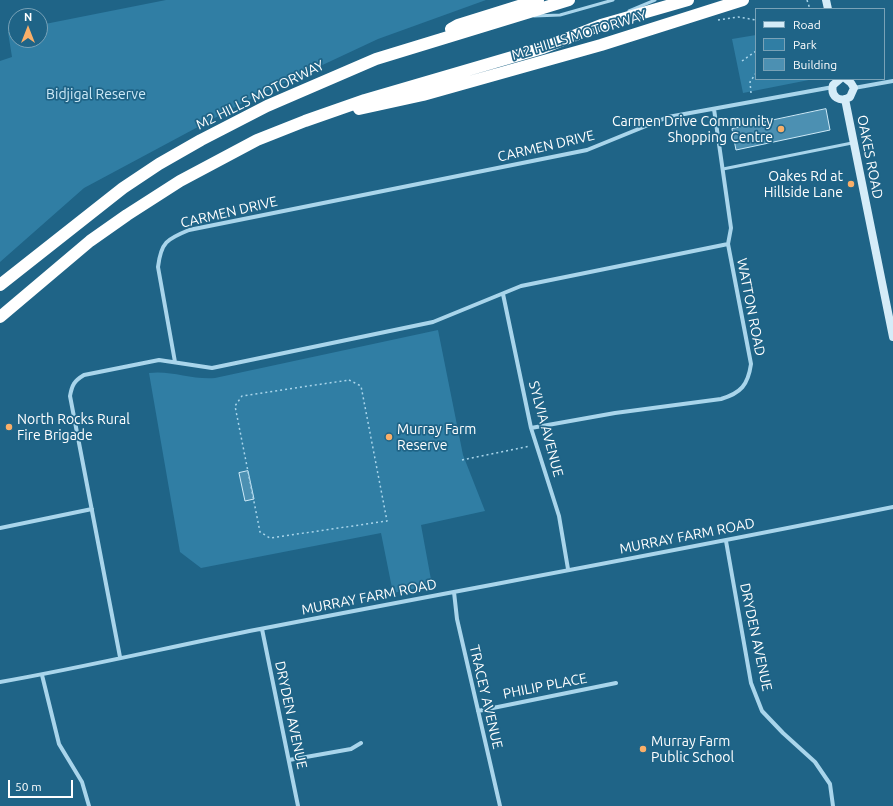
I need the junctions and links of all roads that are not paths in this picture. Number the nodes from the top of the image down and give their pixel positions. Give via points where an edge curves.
1 (538, 0) edge
2 (569, 0) edge
3 (613, 0) edge
4 (655, 0) edge
5 (688, 0) edge
6 (743, 0) edge
7 (627, 12) dead end
8 (620, 15) dead end
9 (518, 16) junction
10 (424, 44) junction
11 (543, 48) junction
12 (838, 80) edge
13 (848, 80) edge
14 (893, 81) edge
15 (833, 87) junction
16 (854, 88) junction
17 (845, 99) junction
18 (714, 109) junction
19 (305, 121) junction
20 (854, 143) junction
21 (722, 169) junction
22 (728, 244) junction
23 (0, 285) edge
24 (504, 294) junction
25 (0, 317) edge
26 (893, 337) edge
27 (175, 362) junction
28 (531, 428) junction
29 (893, 507) edge
30 (92, 509) junction
31 (0, 528) edge
32 (726, 541) junction
33 (568, 569) junction
34 (454, 592) junction
35 (262, 629) junction
36 (120, 657) junction
37 (42, 675) junction
38 (0, 682) edge
39 (616, 683) dead end
40 (478, 711) junction
41 (362, 743) dead end
42 (289, 760) junction
43 (89, 806) edge
44 (298, 806) edge
45 (500, 806) edge
46 (833, 806) edge

1 - 10 highway via 458,25
2 - 9 highway, M2 HILLS MOTORWAY
3 - 9 lane via 560,15
4 - 7 lane
5 - 11 highway, M2 HILLS MOTORWAY via 600,25
6 - 19 highway, M2 HILLS MOTORWAY via 601,45 423,95
8 - 11 lane
9 - 10 highway, M2 HILLS MOTORWAY
10 - 23 highway, M2 HILLS MOTORWAY via 376,59 329,78 201,140 123,188
11 - 19 highway, M2 HILLS MOTORWAY via 409,86
12 - 15 main road
13 - 16 main road
14 - 16 street
15 - 17 main road via 834,95
15 - 18 street, CARMEN DRIVE
16 - 17 main road via 852,95
17 - 20 main road, OAKES ROAD
18 - 21 street, WATTON ROAD
18 - 27 street, CARMEN DRIVE via 668,117 587,150 189,230 176,236 164,243 158,267
19 - 25 highway, M2 HILLS MOTORWAY via 250,144 180,181 90,241
20 - 21 lane
20 - 26 main road, OAKES ROAD
21 - 22 street, WATTON ROAD via 731,228
22 - 24 street via 521,286
22 - 28 street, WATTON ROAD via 751,364 750,374 740,392 721,399 615,412
24 - 27 street via 433,322 212,368
24 - 28 street, SYLVIA AVENUE
27 - 30 street via 160,360 84,376 72,385 70,396
28 - 33 street, SYLVIA AVENUE via 559,516
29 - 32 street, MURRAY FARM ROAD
30 - 31 street
30 - 36 street
32 - 33 street, MURRAY FARM ROAD
32 - 46 street, DRYDEN AVENUE via 751,683 762,711 815,762 830,784
33 - 34 street, MURRAY FARM ROAD
34 - 35 street, MURRAY FARM ROAD
34 - 40 street, TRACEY AVENUE via 457,619
35 - 36 street, MURRAY FARM ROAD
35 - 42 street, DRYDEN AVENUE
36 - 37 street, MURRAY FARM ROAD
37 - 38 street, MURRAY FARM ROAD
37 - 43 street via 59,744 82,782
39 - 40 street, PHILIP PLACE
40 - 45 street, TRACEY AVENUE
41 - 42 street via 351,749
42 - 44 street, DRYDEN AVENUE

